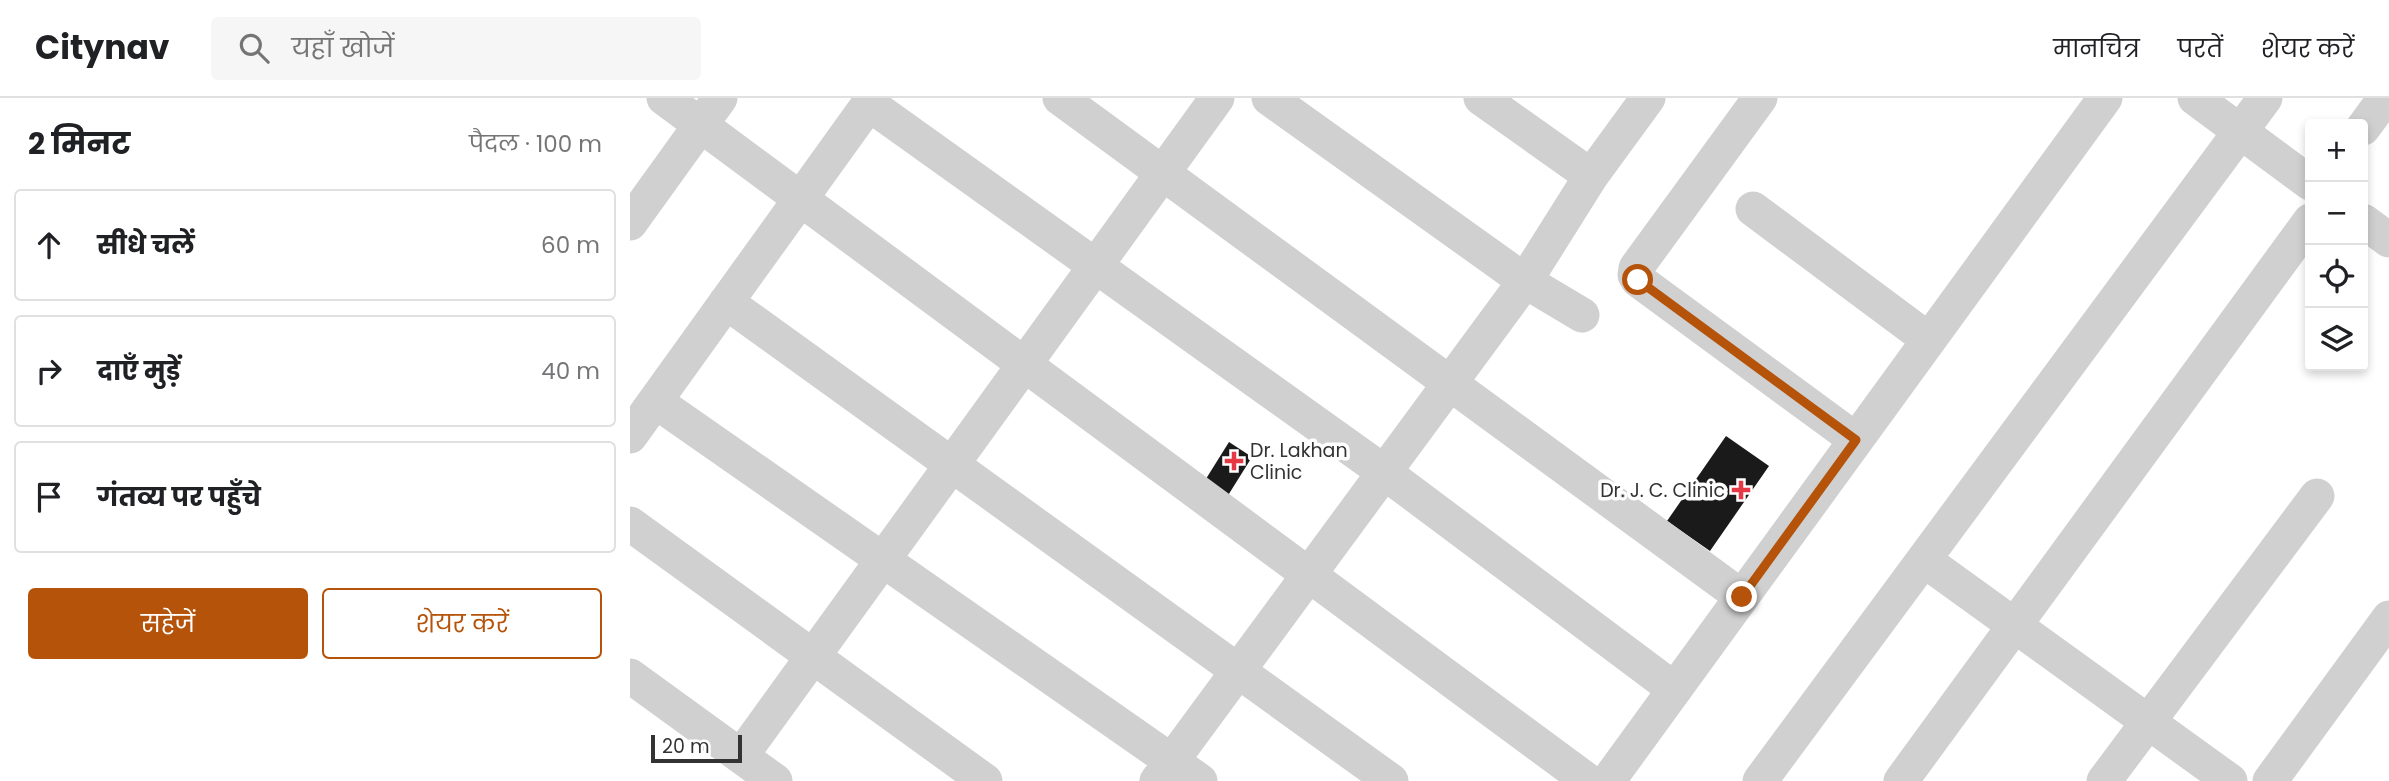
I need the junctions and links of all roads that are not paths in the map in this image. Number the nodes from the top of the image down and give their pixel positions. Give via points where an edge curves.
1 (664, 98) edge
2 (1060, 98) edge
3 (1217, 98) edge
4 (1269, 98) edge
5 (1481, 98) edge
6 (1648, 98) edge
7 (1760, 98) edge
8 (2105, 98) edge
9 (2196, 98) edge
10 (2265, 98) edge
11 (2385, 98) edge
12 (871, 101) edge
13 (710, 112) edge
14 (2368, 121) edge
15 (2241, 131) junction
16 (1164, 172) junction
17 (1591, 176) junction
18 (2309, 182) edge
19 (801, 199) junction
20 (1753, 209) dead end
21 (630, 223) edge
22 (2368, 225) edge
23 (2305, 227) edge
24 (2389, 240) edge
25 (1096, 266) junction
26 (1525, 281) junction
27 (726, 302) junction
28 (1582, 316) dead end
29 (1929, 340) junction
30 (1025, 365) junction
31 (1450, 383) junction
32 (655, 401) junction
33 (630, 436) edge
34 (1856, 440) junction
35 (953, 463) junction
36 (1384, 472) junction
37 (2317, 496) dead end
38 (630, 524) edge
39 (883, 559) junction
40 (1924, 560) junction
41 (1308, 574) junction
42 (1742, 597) junction
43 (2389, 618) edge
44 (2015, 625) junction
45 (813, 657) junction
46 (1238, 670) junction
47 (630, 676) edge
48 (1674, 689) junction
49 (2148, 722) junction
50 (741, 755) junction
51 (1164, 770) edge
52 (1767, 779) edge
53 (775, 781) edge
54 (985, 781) edge
55 (1200, 781) edge
56 (1391, 781) edge
57 (1588, 781) edge
58 (1608, 781) edge
59 (1901, 781) edge
60 (2104, 781) edge
61 (2230, 781) edge
62 (2270, 781) edge

1 - 13 street
2 - 16 street
3 - 16 street
4 - 26 street
5 - 17 street
6 - 17 street
7 - 34 street via 1635,275
8 - 29 street
9 - 15 street
10 - 15 street
11 - 14 street
12 - 19 street
12 - 25 street
13 - 19 street
13 - 21 street
15 - 18 street
15 - 40 street
16 - 25 street
16 - 31 street
17 - 26 street
19 - 27 street
19 - 30 street
20 - 29 street
22 - 24 street
23 - 44 street
25 - 30 street
25 - 36 street
26 - 28 street
26 - 31 street
27 - 32 street
27 - 35 street
29 - 34 street
30 - 35 street
30 - 41 street
31 - 36 street
31 - 42 street
32 - 33 street
32 - 39 street
34 - 42 street
35 - 39 street
35 - 46 street
36 - 41 street
36 - 48 street
37 - 49 street
38 - 45 street
39 - 45 street
39 - 51 street
40 - 44 street
40 - 52 street
41 - 46 street
41 - 57 street
42 - 48 street
43 - 62 street
44 - 49 street
44 - 59 street
45 - 50 street
45 - 54 street
46 - 51 street
46 - 56 street
47 - 50 street
48 - 58 street
49 - 60 street
49 - 61 street
50 - 53 street
51 - 55 street

